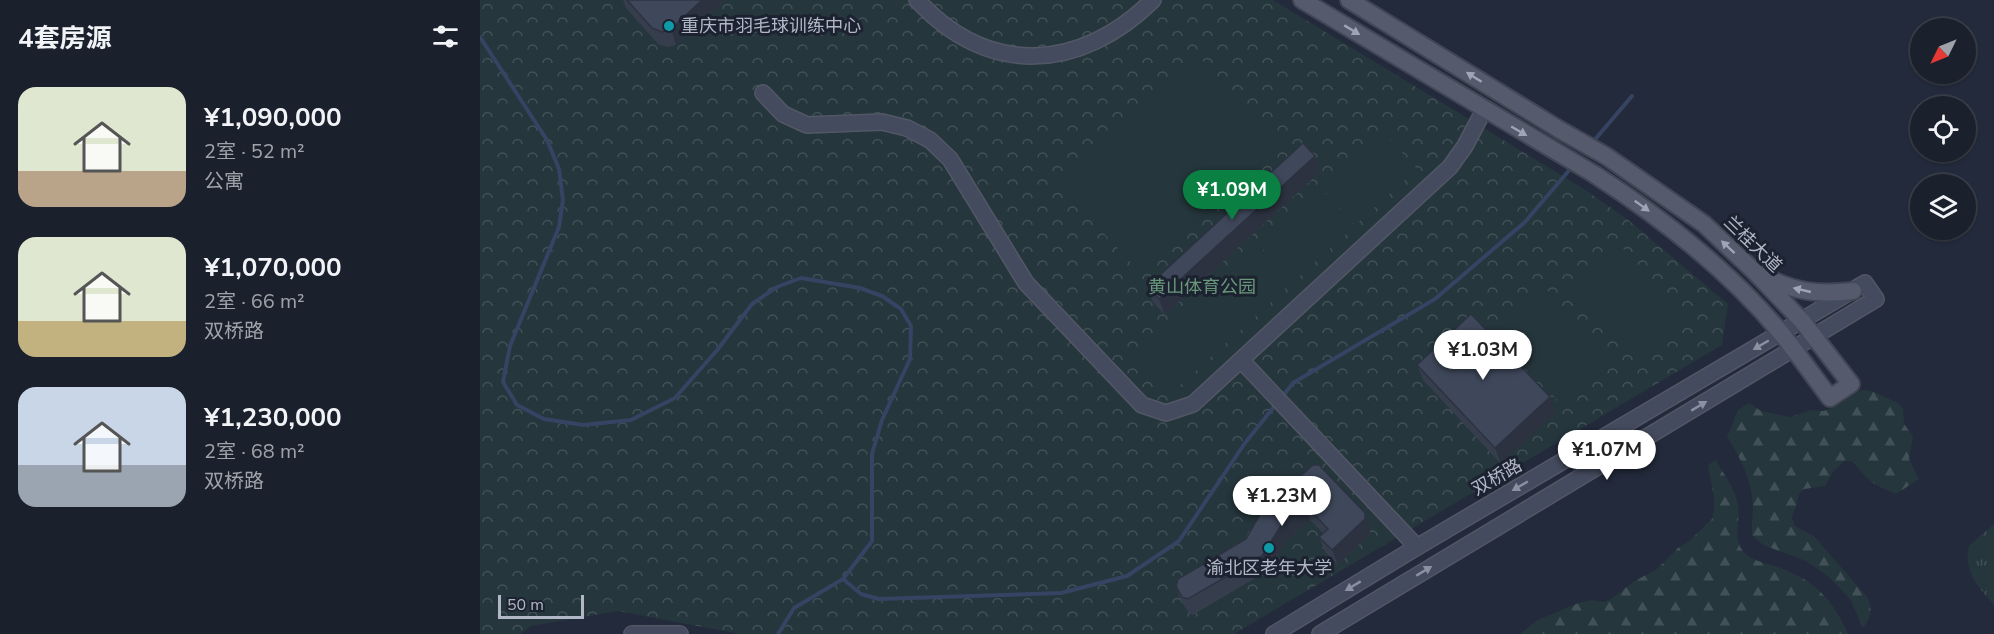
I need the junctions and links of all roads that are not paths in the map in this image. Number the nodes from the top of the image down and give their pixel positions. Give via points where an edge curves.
1 (917, 0) edge
2 (1153, 0) edge
3 (1302, 0) edge
4 (1350, 0) edge
5 (763, 93) dead end
6 (1484, 110) junction
7 (1754, 271) junction
8 (1859, 287) junction
9 (1802, 321) junction
10 (1781, 333) junction
11 (1814, 336) junction
12 (1793, 349) junction
13 (1241, 360) junction
14 (1417, 547) junction
15 (632, 634) edge
16 (680, 634) edge
17 (1274, 634) edge
18 (1320, 634) edge

1 - 2 street via 952,31 984,48 1020,56 1062,53 1100,40 1136,17
3 -> 6 main road
7 -> 4 main road, 兰桂大道 via 1704,224 1606,156
5 - 13 street via 783,114 807,125 882,122 907,128 930,140 950,159 1026,283 1142,405 1166,413 1193,404
6 -> 10 main road via 1641,204 1739,287
6 - 13 street via 1450,167
8 -> 7 main road via 1829,294 1808,292
7 - 9 main road, 兰桂大道
8 - 9 street, 双桥路
8 - 11 street via 1876,299
9 - 10 street, 双桥路
9 - 11 main road, 兰桂大道
10 - 12 main road
10 -> 14 street, 双桥路
11 - 12 street
11 - 12 main road, 兰桂大道 via 1851,384 1830,398
18 -> 12 street
13 - 14 street
14 -> 17 street, 双桥路
15 - 16 street

